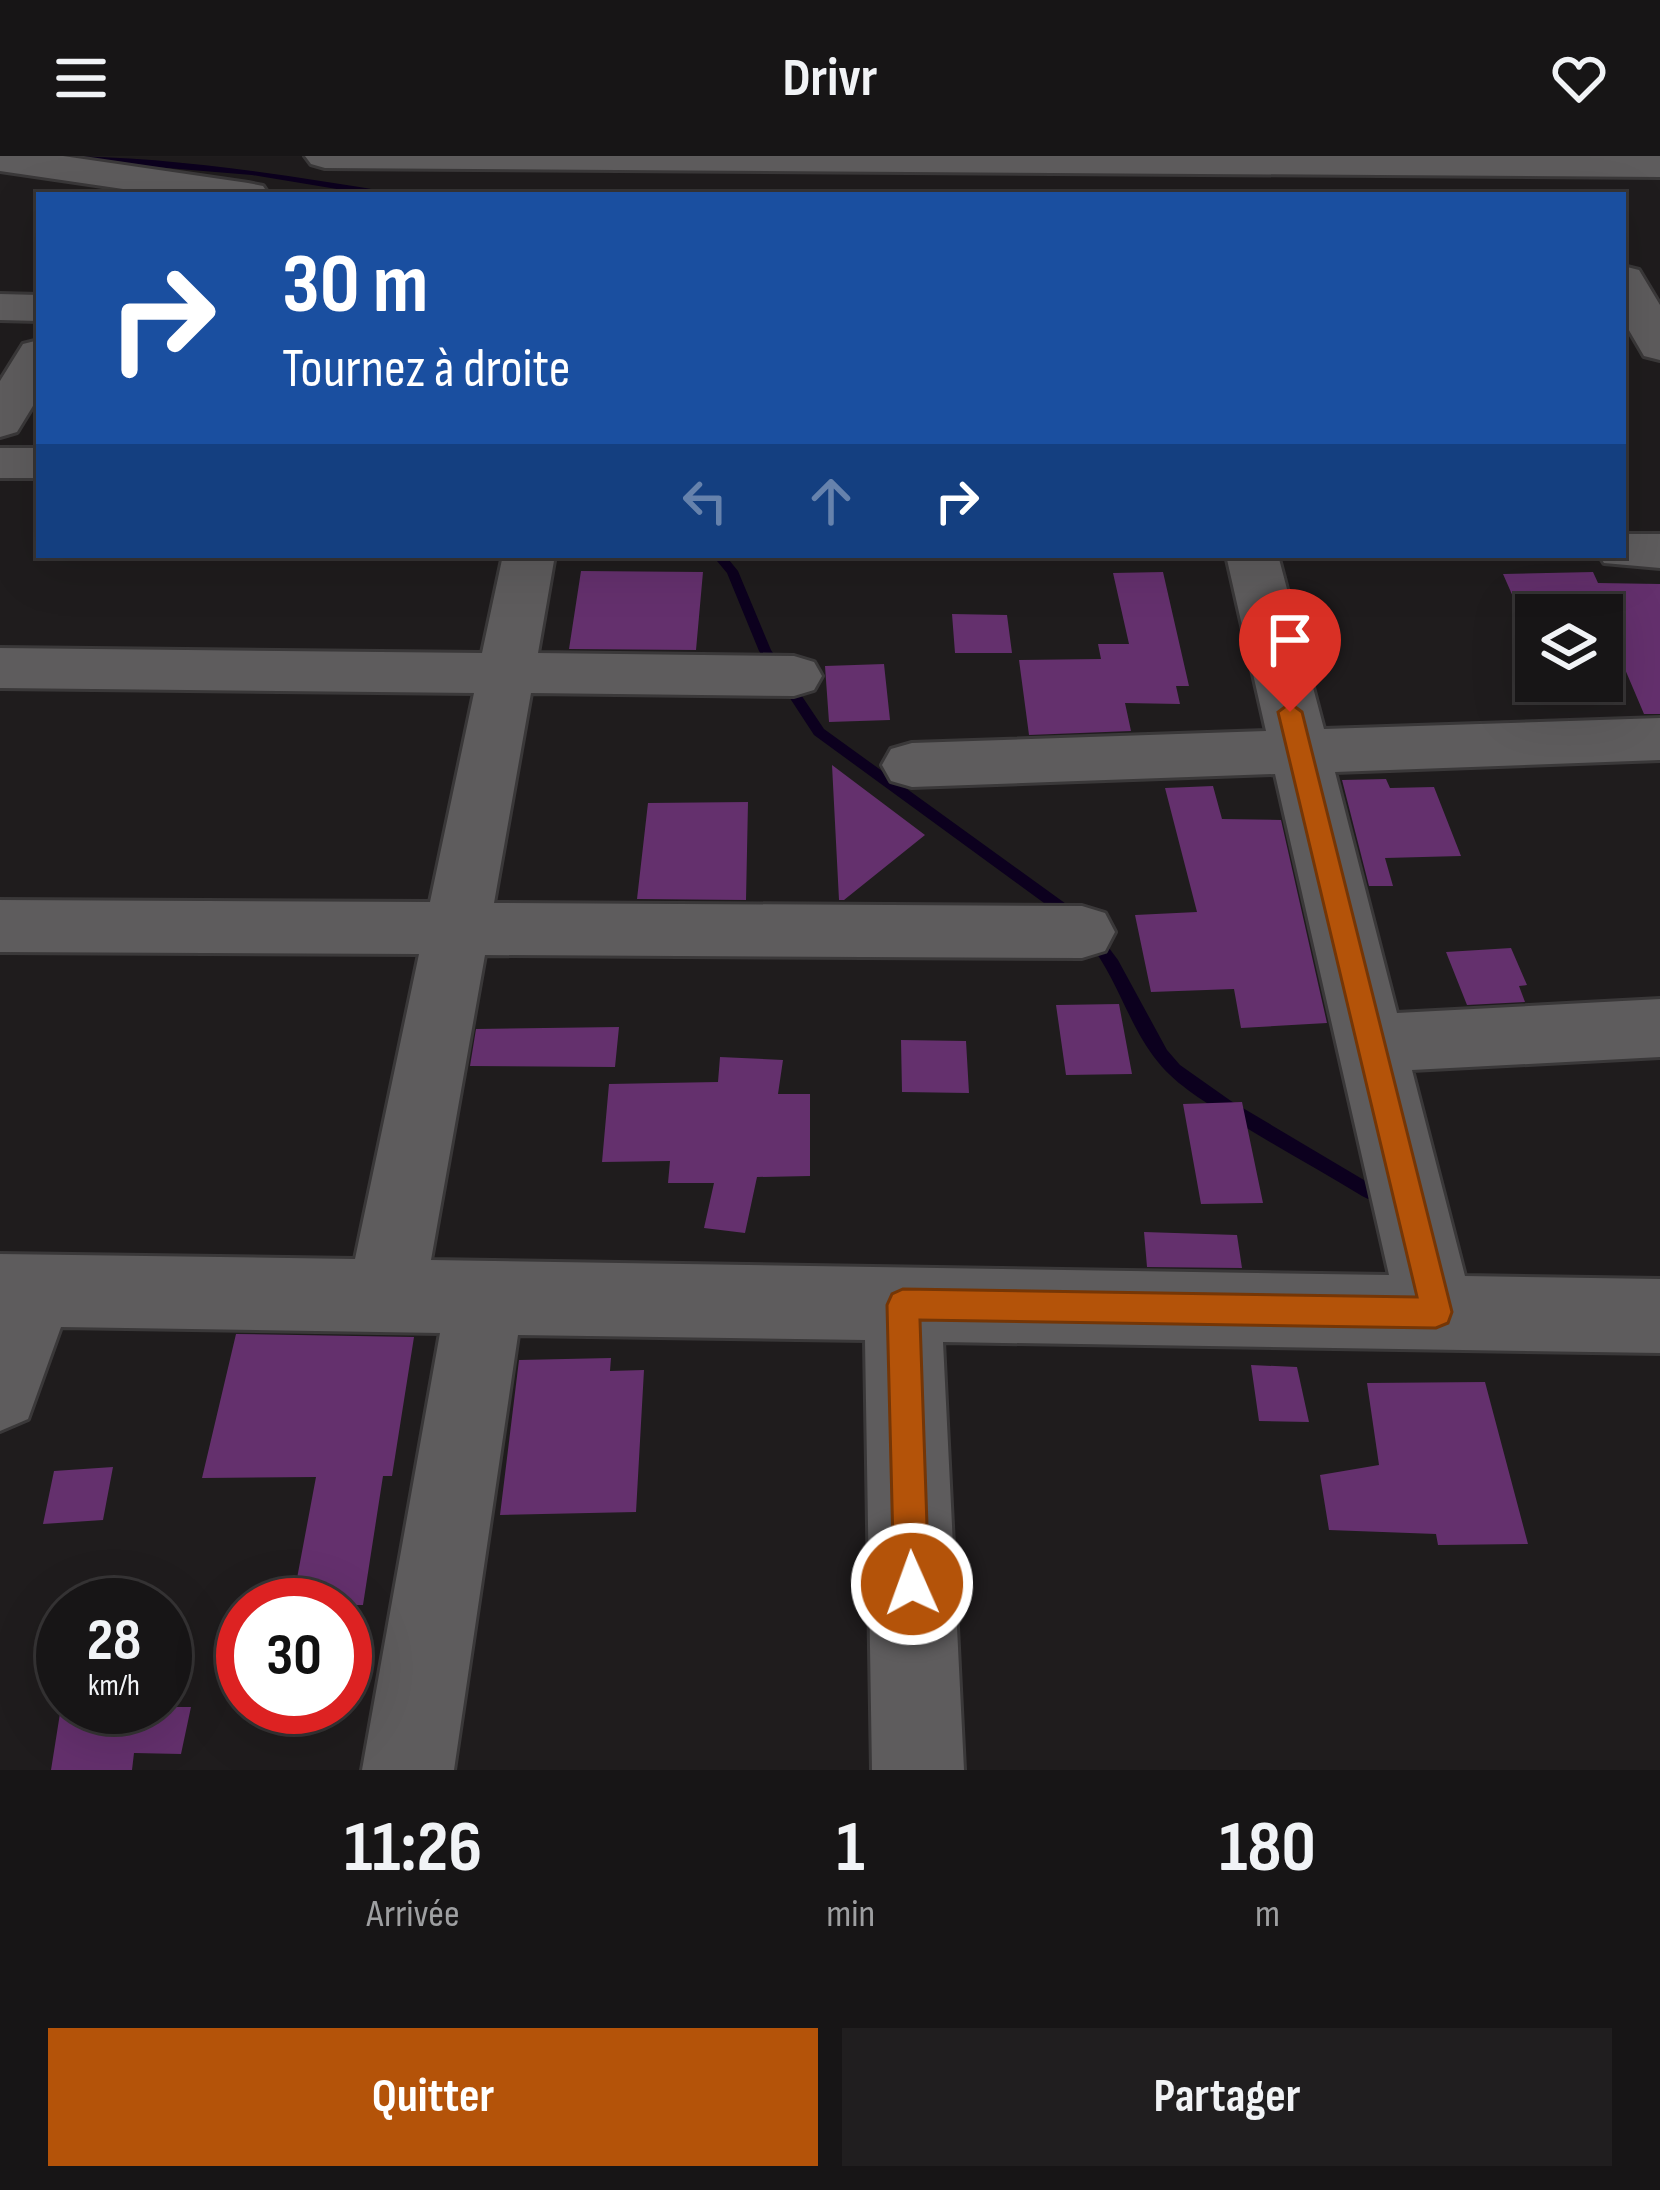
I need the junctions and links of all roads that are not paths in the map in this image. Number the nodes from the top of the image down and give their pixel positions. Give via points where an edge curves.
1 (325, 156) edge
2 (640, 157) edge
3 (0, 159) edge
4 (1374, 159) edge
5 (1660, 164) edge
6 (1556, 170) edge
7 (135, 188) edge
8 (200, 192) edge
9 (1626, 284) edge
10 (0, 307) edge
11 (36, 308) edge
12 (1660, 346) edge
13 (36, 359) edge
14 (0, 422) edge
15 (0, 463) edge
16 (36, 463) edge
17 (1626, 551) edge
18 (1660, 551) edge
19 (528, 558) edge
20 (1253, 558) edge
21 (0, 668) edge
22 (506, 673) junction
23 (794, 676) dead end
24 (1660, 739) edge
25 (1300, 751) junction
26 (912, 765) dead end
27 (0, 926) edge
28 (457, 929) junction
29 (1082, 932) dead end
30 (1660, 1028) edge
31 (1371, 1043) junction
32 (17, 1290) edge
33 (386, 1296) junction
34 (485, 1298) junction
35 (903, 1305) junction
36 (1436, 1312) junction
37 (1660, 1316) edge
38 (0, 1391) edge
39 (408, 1770) edge
40 (918, 1770) edge

1 - 2 street
2 - 4 street
3 - 7 street
4 - 6 street
5 - 6 street
7 - 8 street
9 - 12 street
10 - 11 street
13 - 14 street
15 - 16 street
17 - 18 street
19 - 22 street
20 - 25 street
21 - 22 street
22 - 23 street
22 - 28 street
24 - 25 street
25 - 26 street
25 - 31 street
27 - 28 street
28 - 29 street
28 - 33 street
30 - 31 street
31 - 36 street
32 - 33 street
32 - 38 street
33 - 34 street
34 - 35 street
34 - 39 street
35 - 36 street
35 - 40 street
36 - 37 street

